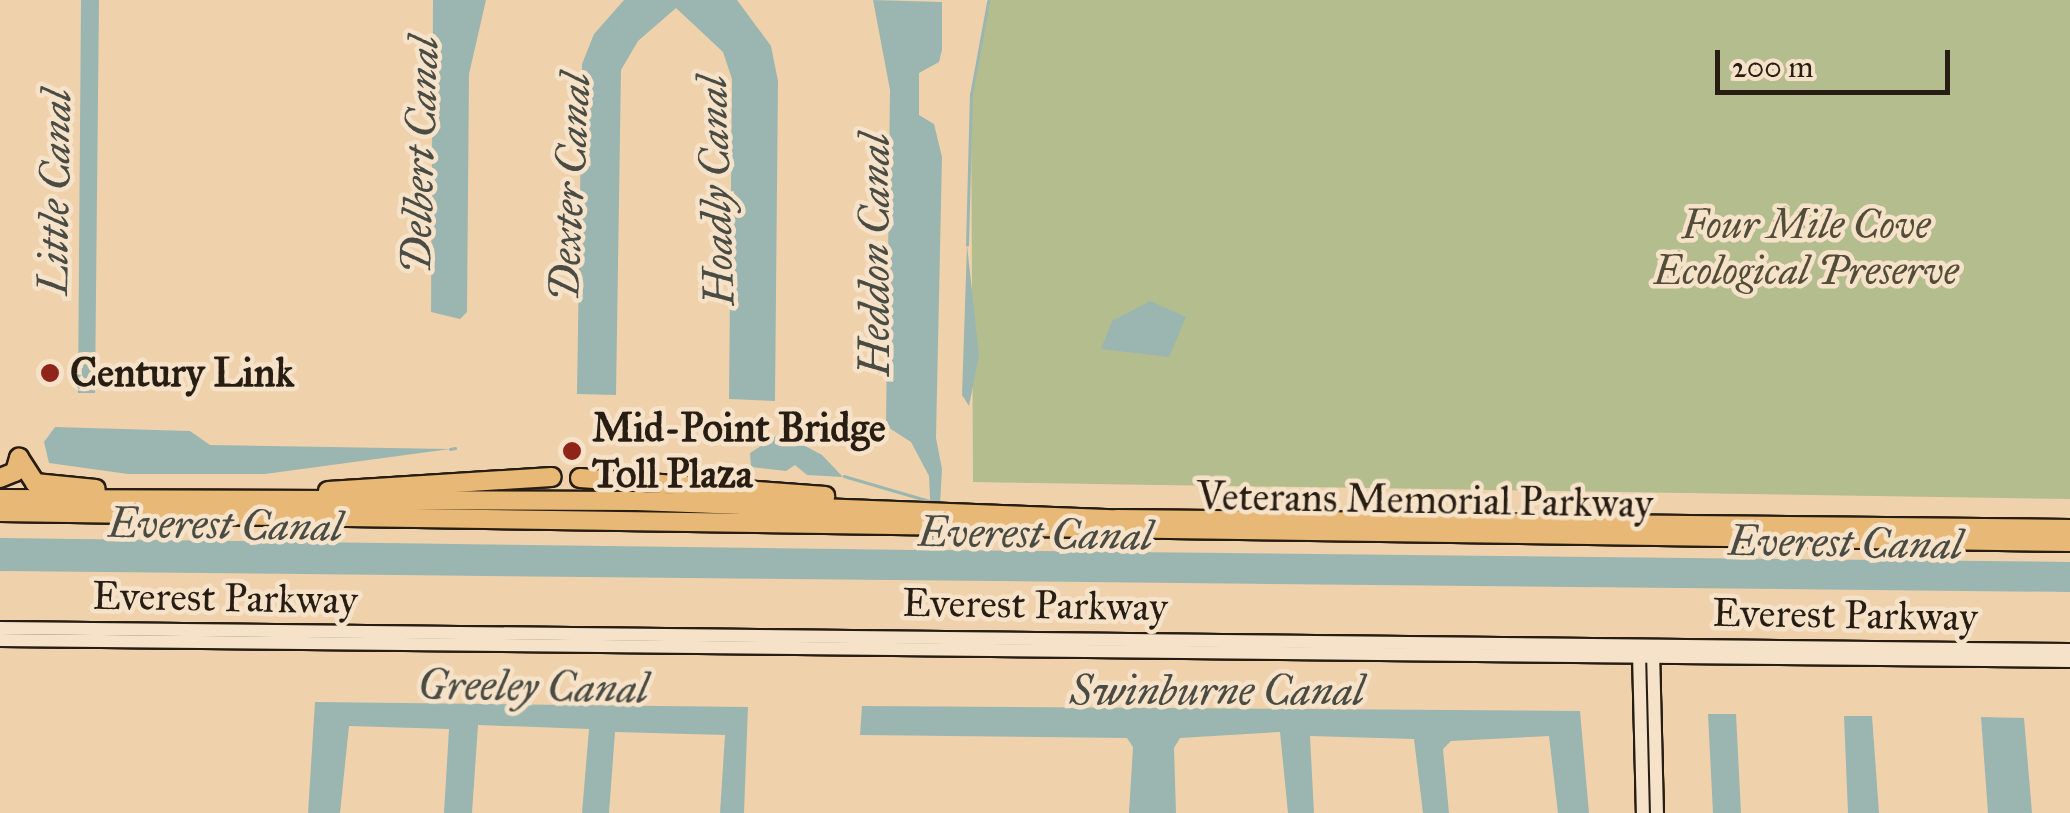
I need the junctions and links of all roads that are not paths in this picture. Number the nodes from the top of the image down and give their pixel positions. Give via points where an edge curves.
1 (552, 477) dead end
2 (0, 478) edge
3 (580, 478) dead end
4 (0, 488) edge
5 (116, 494) junction
6 (154, 498) junction
7 (228, 498) junction
8 (0, 499) edge
9 (0, 512) edge
10 (113, 515) junction
11 (924, 518) junction
12 (947, 519) junction
13 (0, 521) edge
14 (2070, 529) edge
15 (2070, 542) edge
16 (0, 628) edge
17 (38, 634) junction
18 (0, 640) edge
19 (2070, 650) edge
20 (1646, 651) junction
21 (2070, 662) edge
22 (1643, 813) edge
23 (1657, 813) edge

1 - 7 highway, Veterans Memorial Parkway
2 - 5 highway via 12,475 20,458 35,483
3 - 11 highway, Veterans Memorial Parkway via 775,490
4 - 5 highway
5 - 6 highway
6 - 7 highway, Veterans Memorial Parkway
6 - 8 highway, Veterans Memorial Parkway
7 - 11 highway, Veterans Memorial Parkway
9 - 10 highway, Veterans Memorial Parkway
10 - 11 highway, Veterans Memorial Parkway
10 - 13 highway
11 - 12 highway, Veterans Memorial Parkway
12 - 14 highway, Veterans Memorial Parkway
12 - 15 highway, Veterans Memorial Parkway
16 - 17 street, Everest Parkway
17 - 18 street, Everest Parkway
17 - 20 street, Everest Parkway
19 - 20 street, Everest Parkway
20 - 21 street, Everest Parkway
20 - 22 street
20 - 23 street

